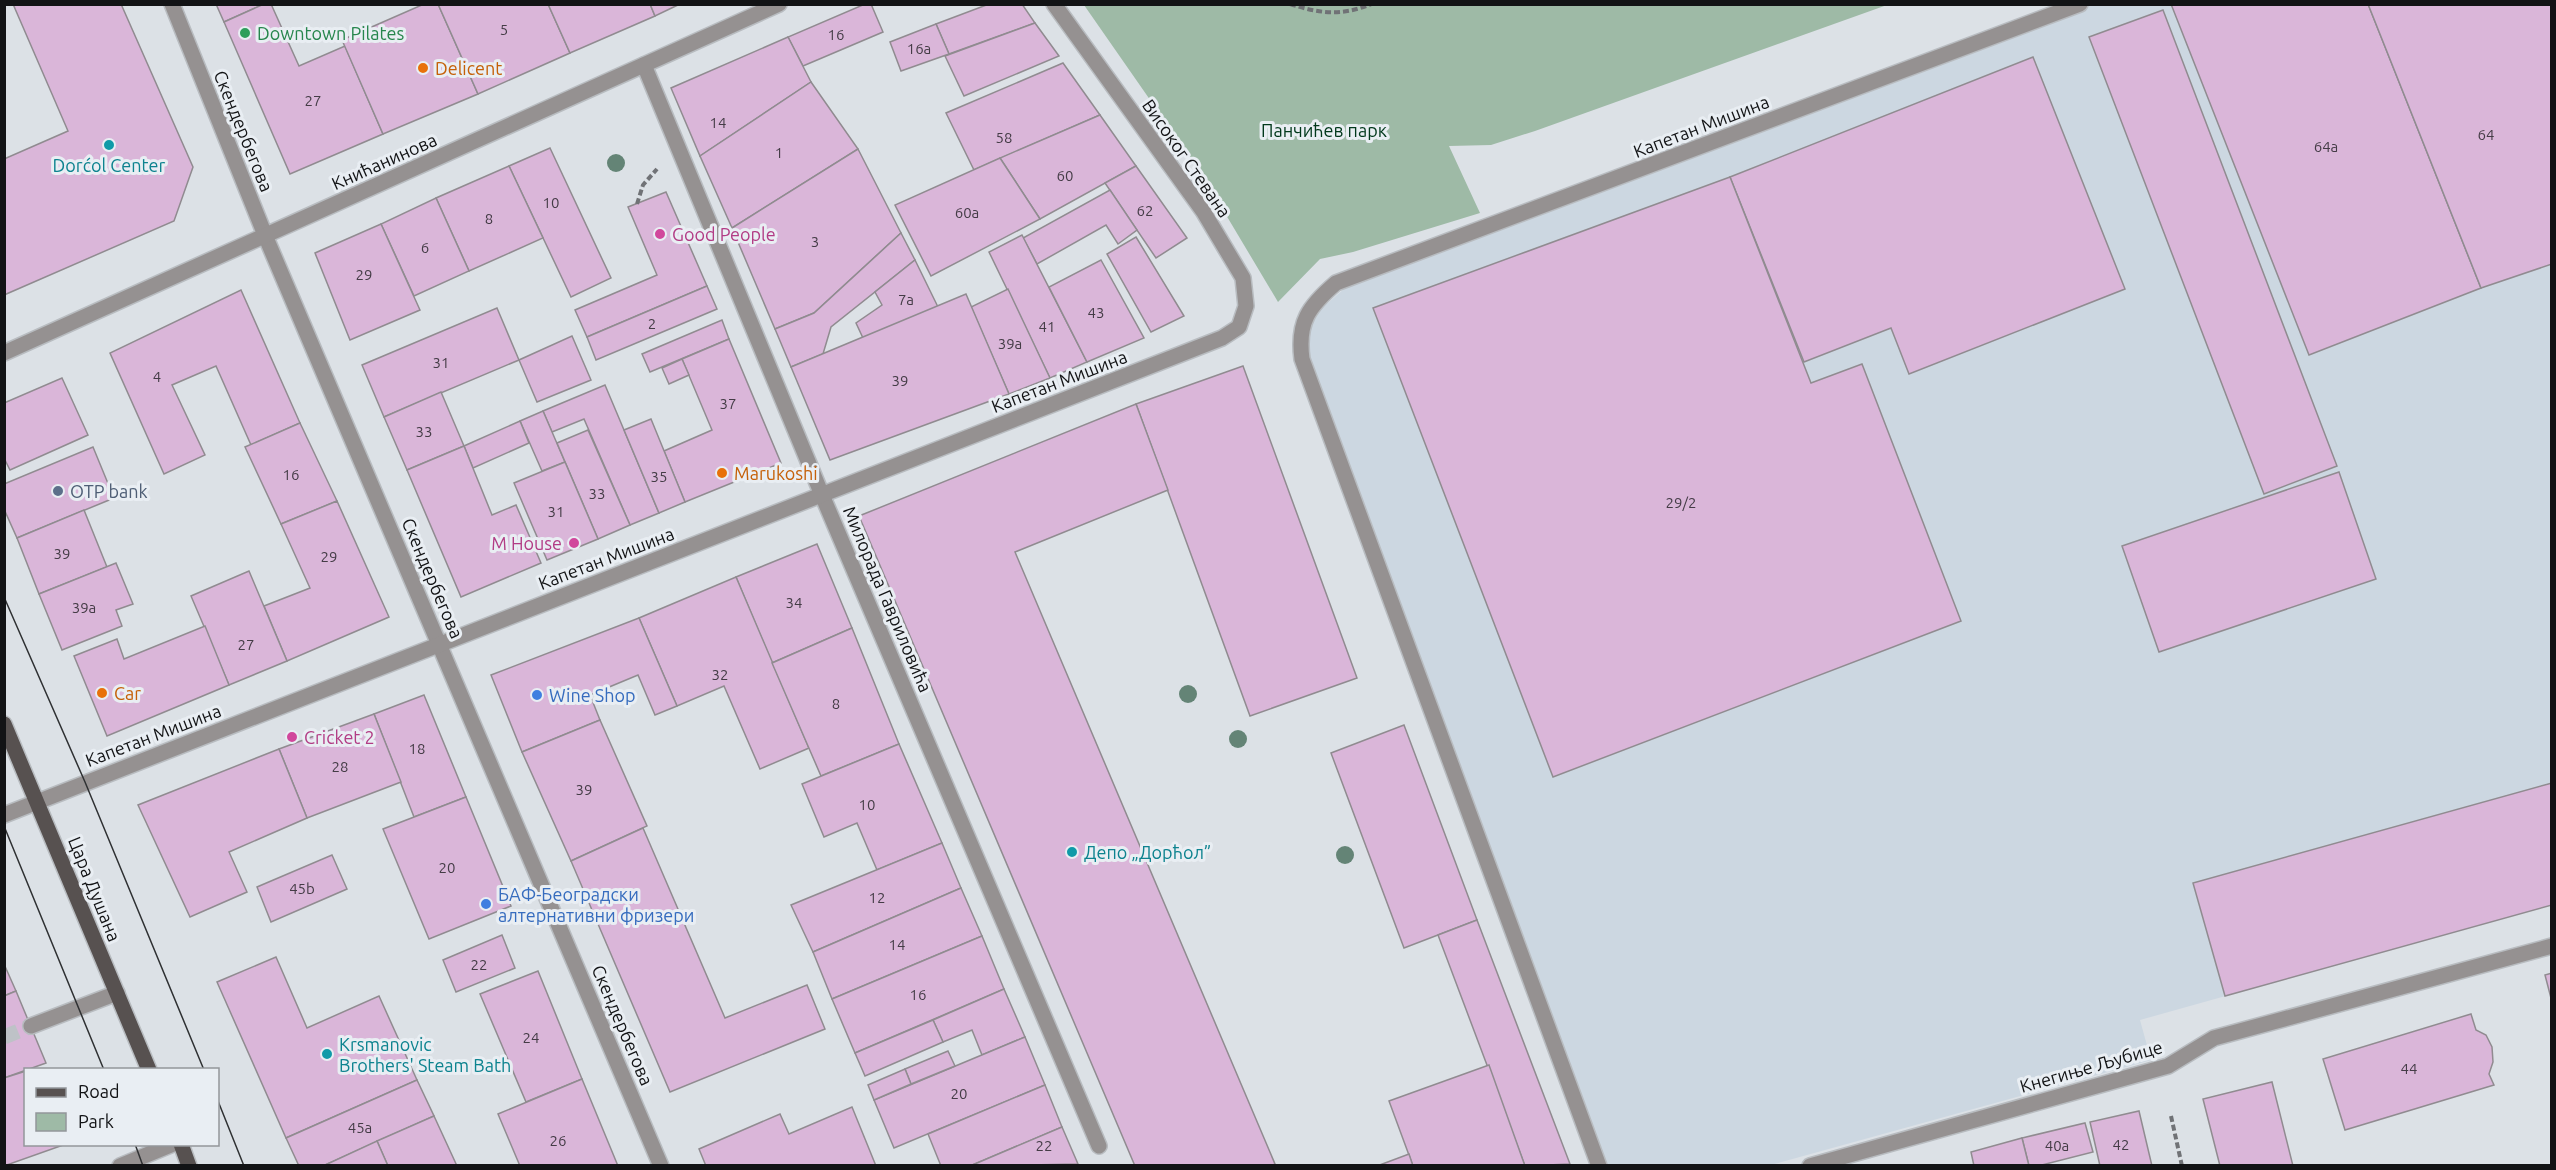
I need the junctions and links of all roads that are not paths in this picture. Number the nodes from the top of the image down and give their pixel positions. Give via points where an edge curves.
1 (172, 4) edge
2 (779, 4) edge
3 (1054, 4) edge
4 (2080, 4) edge
5 (644, 65) junction
6 (265, 235) junction
7 (1222, 338) joint
8 (4, 353) edge
9 (822, 495) junction
10 (440, 644) junction
11 (4, 724) edge
12 (38, 802) junction
13 (4, 815) edge
14 (2552, 946) edge
15 (117, 993) junction
16 (31, 1026) tunnel mouth
17 (148, 1068) edge
18 (168, 1146) edge
19 (182, 1146) edge
20 (1099, 1146) dead end
21 (120, 1166) edge
22 (189, 1166) edge
23 (661, 1166) edge
24 (1599, 1166) edge
25 (1810, 1166) edge

1 - 6 street, Скендербегова
2 - 5 street, Книћанинова
3 - 7 street, Високог Стевана via 1203,211 1243,278 1246,306 1239,327
4 - 24 street, Капетан Мишина via 1336,284 1315,302 1302,326 1302,358
5 - 6 street, Книћанинова
5 - 9 street, Милорада Гавриловића
6 - 8 street, Книћанинова
6 - 10 street, Скендербегова
7 - 9 street, Капетан Мишина
9 - 10 street, Капетан Мишина
9 - 20 street, Милорада Гавриловића
10 - 12 street, Капетан Мишина
10 - 23 street, Скендербегова
11 - 12 main road, Цара Душана
12 - 13 street, Капетан Мишина
12 - 15 main road, Цара Душана
14 - 25 street, Кнегиње Љубице via 2214,1038 2168,1066
15 - 16 street
15 - 17 main road, Цара Душана
18 - 21 street
19 - 22 main road

